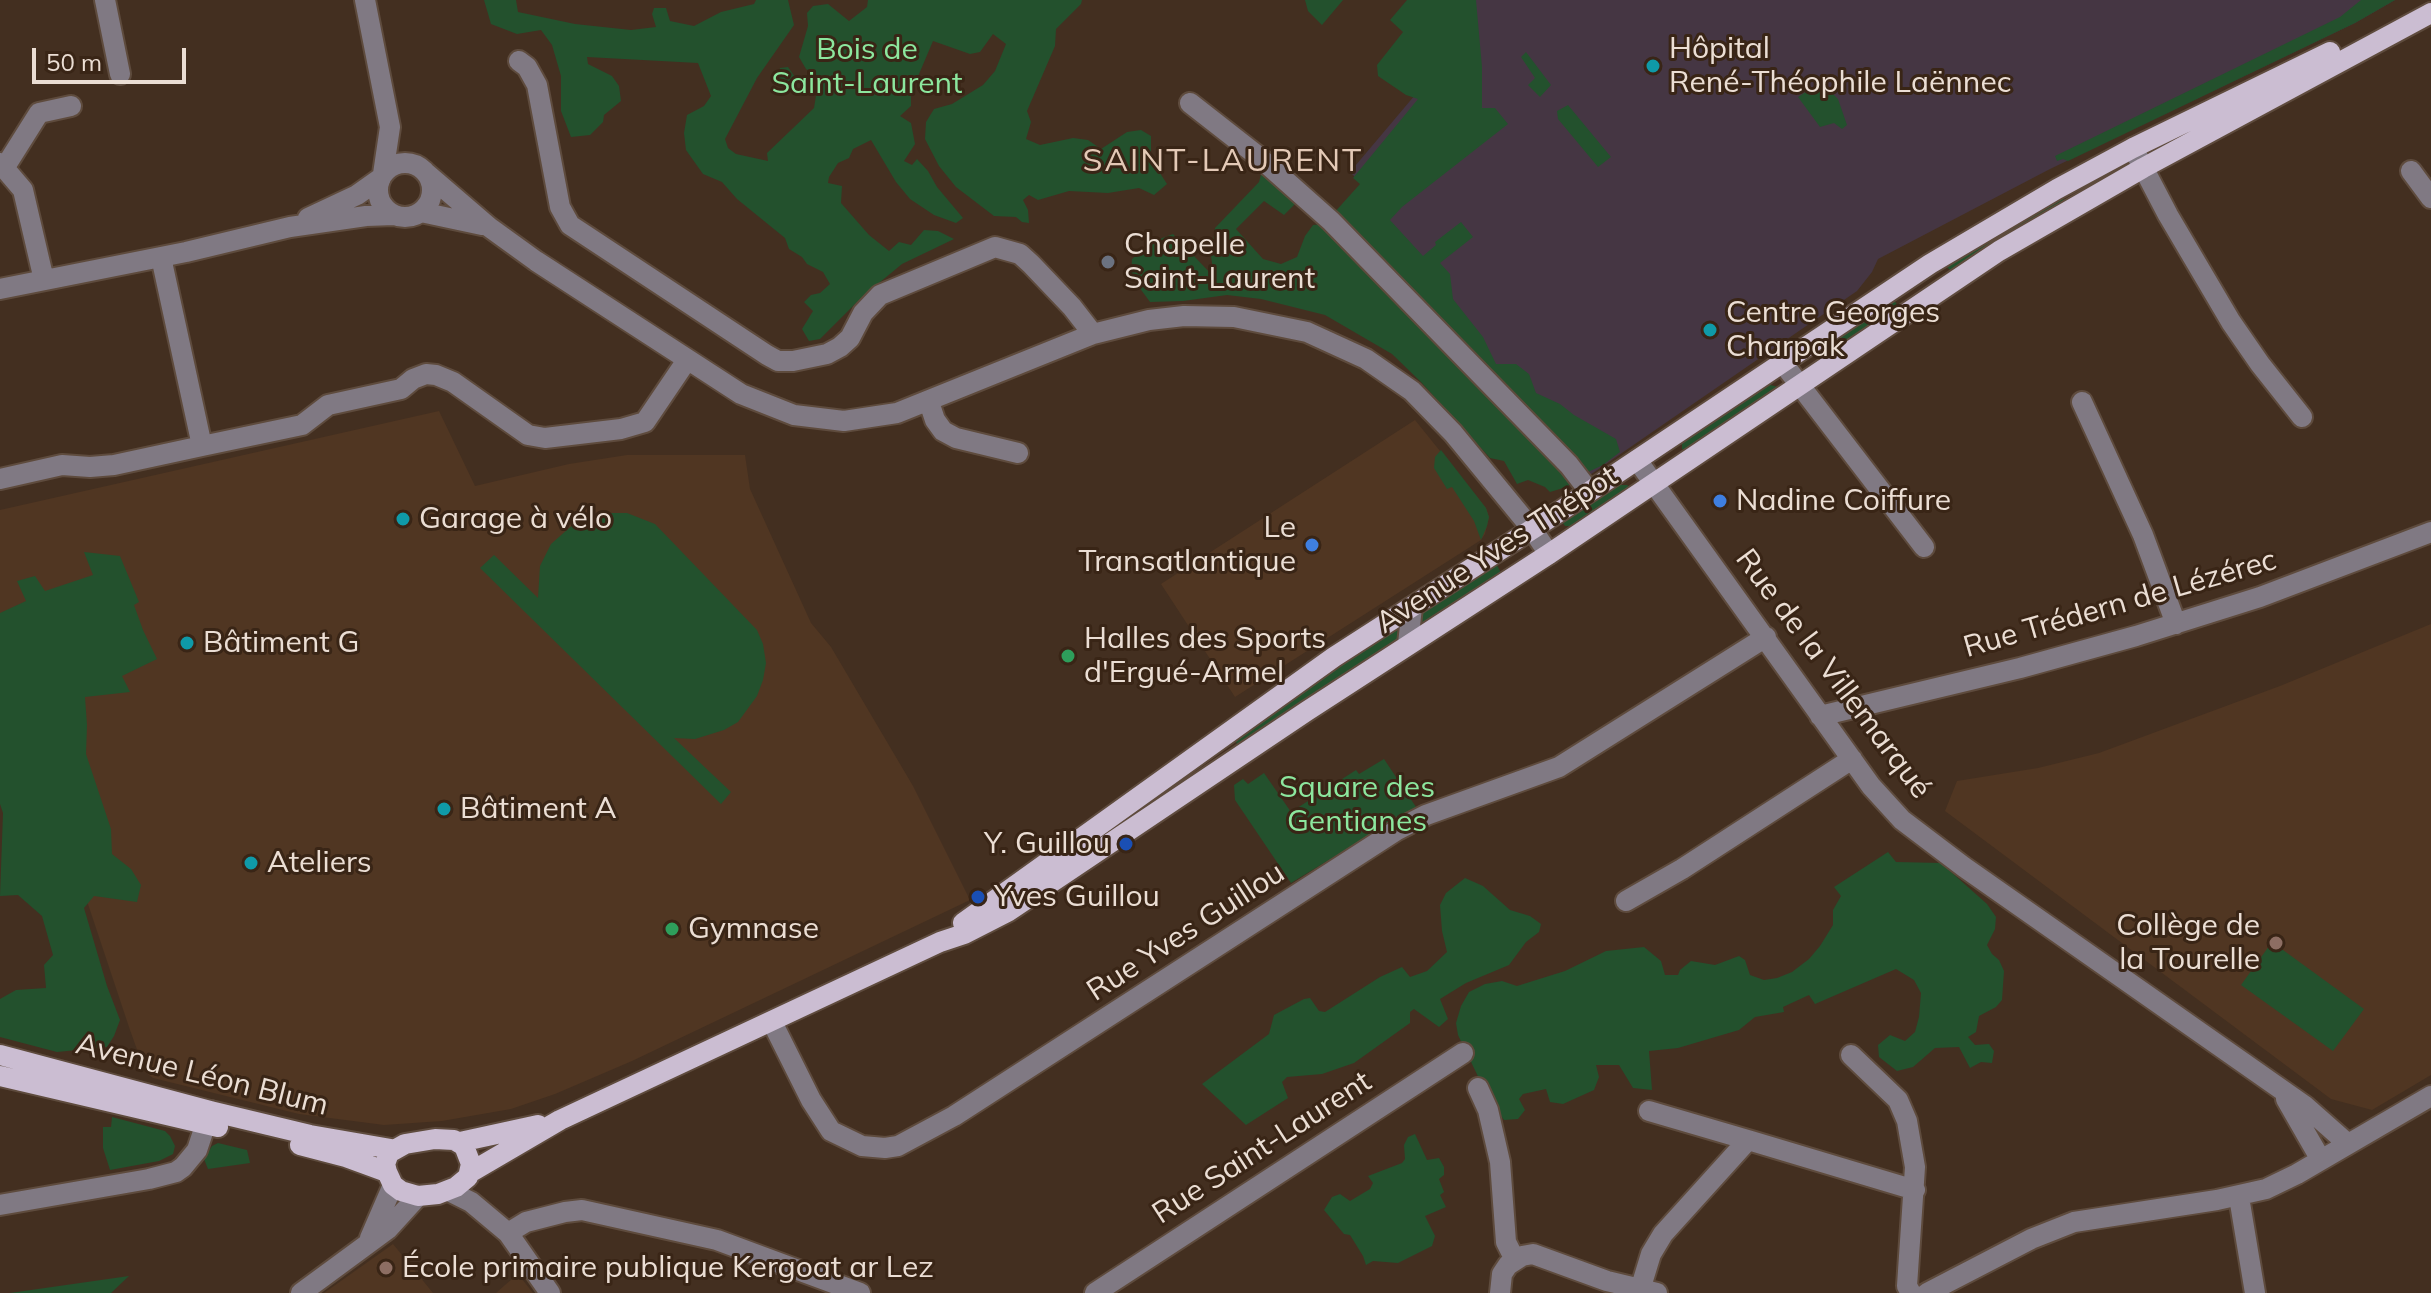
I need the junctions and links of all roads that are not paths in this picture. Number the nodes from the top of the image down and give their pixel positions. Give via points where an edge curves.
1 (105, 0) edge
2 (365, 0) edge
3 (2425, 0) edge
4 (2431, 13) edge
5 (519, 61) dead end
6 (120, 74) dead end
7 (1190, 103) dead end
8 (71, 106) dead end
9 (390, 127) junction
10 (2133, 148) junction
11 (3, 165) edge
12 (2143, 168) junction
13 (421, 169) junction
14 (2411, 171) dead end
15 (382, 176) junction
16 (2057, 189) junction
17 (2431, 198) edge
18 (2083, 201) junction
19 (421, 212) junction
20 (394, 215) junction
21 (290, 227) junction
22 (489, 227) junction
23 (161, 257) junction
24 (1930, 264) junction
25 (44, 280) junction
26 (1905, 281) junction
27 (1943, 287) junction
28 (0, 289) edge
29 (1917, 304) junction
30 (1093, 334) junction
31 (687, 360) junction
32 (1782, 362) junction
33 (1798, 385) junction
34 (929, 402) junction
35 (2082, 402) dead end
36 (2302, 417) dead end
37 (202, 446) junction
38 (1018, 453) dead end
39 (1637, 460) junction
40 (0, 479) edge
41 (1654, 484) junction
42 (1589, 491) junction
43 (1532, 529) junction
44 (2431, 532) edge
45 (1924, 547) dead end
46 (1549, 554) junction
47 (1412, 607) junction
48 (2176, 624) junction
49 (1766, 637) junction
50 (1408, 644) junction
51 (1820, 716) junction
52 (1852, 759) junction
53 (1626, 901) dead end
54 (940, 942) junction
55 (772, 1022) junction
56 (1463, 1053) dead end
57 (0, 1055) edge
58 (1851, 1055) dead end
59 (0, 1076) edge
60 (100, 1082) junction
61 (52, 1088) junction
62 (1478, 1088) dead end
63 (2282, 1092) junction
64 (2431, 1096) edge
65 (1649, 1111) dead end
66 (208, 1117) junction
67 (560, 1120) junction
68 (1748, 1140) junction
69 (460, 1142) junction
70 (2348, 1144) junction
71 (391, 1149) junction
72 (2321, 1160) junction
73 (471, 1172) junction
74 (390, 1179) junction
75 (1915, 1190) junction
76 (449, 1191) junction
77 (418, 1196) junction
78 (2239, 1197) junction
79 (0, 1205) edge
80 (508, 1233) junction
81 (366, 1245) junction
82 (1515, 1260) junction
83 (1648, 1291) edge
84 (301, 1293) edge
85 (550, 1293) edge
86 (860, 1293) edge
87 (1095, 1293) edge
88 (1500, 1293) edge
89 (1911, 1293) edge
90 (1927, 1293) edge
91 (2255, 1293) edge

1 - 6 street
2 - 9 street
3 - 10 main road, Avenue Yves Thépot
4 - 12 main road, Avenue Yves Thépot
5 - 30 street via 537,85 560,207 570,225 778,361 827,354 850,338 880,295 995,247 1020,254
7 - 42 street, Avenue Yves Thépot via 1331,221
8 - 11 street via 39,113
9 - 13 street
9 - 15 street
10 - 12 street
10 - 16 main road, Avenue Yves Thépot
11 - 25 street via 18,181 27,203
12 - 18 main road, Avenue Yves Thépot
12 - 36 street via 2231,322
13 - 15 street via 400,164
13 - 19 street via 432,188
13 - 22 street
14 - 17 street
15 - 20 street via 378,193
15 - 21 street via 357,195
16 - 18 street
16 - 24 main road, Avenue Yves Thépot
18 - 27 main road, Avenue Yves Thépot
19 - 20 street
19 - 22 street
20 - 21 street
21 - 23 street
22 - 31 street
23 - 25 street
23 - 37 street
24 - 26 main road, Avenue Yves Thépot
24 - 27 street
25 - 28 street
26 - 29 street
26 - 32 main road, Avenue Yves Thépot
27 - 29 main road, Avenue Yves Thépot
29 - 33 main road, Avenue Yves Thépot
30 - 34 street
30 - 43 street via 1149,320 1205,316 1283,326 1345,348 1400,381 1430,408
31 - 34 street via 741,394 794,415 844,421
31 - 37 street via 645,422 621,429 545,438 528,435 453,382 420,375 401,389 328,405 302,425
32 - 33 street
32 - 39 main road, Avenue Yves Thépot
33 - 41 main road, Avenue Yves Thépot
33 - 45 street
34 - 38 street via 943,431
35 - 48 street via 2143,535
37 - 40 street via 114,465 62,465
39 - 41 street, Rue de la Villemarqué
39 - 42 main road, Avenue Yves Thépot
41 - 46 main road, Avenue Yves Thépot
41 - 49 street, Rue de la Villemarqué
42 - 43 main road, Avenue Yves Thépot
43 - 46 street
43 - 47 main road, Avenue Yves Thépot
44 - 48 street, Rue Trédern de Lézérec
46 - 50 main road, Avenue Yves Thépot
47 - 50 street
47 - 54 main road, Avenue Yves Thépot via 1303,678
48 - 51 street, Rue Trédern de Lézérec
49 - 51 street, Rue de la Villemarqué
49 - 55 street, Rue Yves Guillou via 1559,767 1397,830 954,1116 898,1146 862,1146 831,1131
50 - 54 main road, Avenue Yves Thépot via 1009,911
51 - 52 street, Rue de la Villemarqué
52 - 53 street
52 - 63 street, Rue de la Villemarqué via 1883,800 1926,839
54 - 55 main road, Avenue Yves Thépot
55 - 67 main road, Avenue Yves Thépot
56 - 87 street, Rue Saint-Laurent
57 - 60 main road, Avenue Léon Blum
58 - 75 street via 1903,1109 1913,1149
59 - 61 main road, Avenue Léon Blum
60 - 61 street
60 - 66 main road, Avenue Léon Blum
61 - 66 main road, Avenue Léon Blum
62 - 82 street via 1500,1162 1506,1242
63 - 70 street, Rue de la Villemarqué
63 - 72 street, Rue de la Villemarqué
64 - 70 street
65 - 68 street
66 - 71 main road, Avenue Léon Blum
66 - 74 main road, Avenue Léon Blum via 346,1157
66 - 79 street via 197,1150 176,1172
67 - 69 main road, Avenue Yves Thépot
67 - 73 main road, Avenue Yves Thépot
68 - 75 street
68 - 83 street via 1656,1244
69 - 71 main road via 435,1139
69 - 73 main road via 470,1157
70 - 72 street
71 - 74 main road via 385,1164
72 - 78 street via 2282,1182
73 - 76 main road
74 - 77 main road via 401,1191
74 - 81 street
75 - 89 street via 1907,1286
76 - 77 main road
76 - 80 street
77 - 81 street
78 - 90 street via 2074,1222
78 - 91 street
80 - 85 street
80 - 86 street via 526,1222 582,1210 717,1240
81 - 84 street
82 - 83 street via 1533,1254
82 - 88 street via 1504,1270

